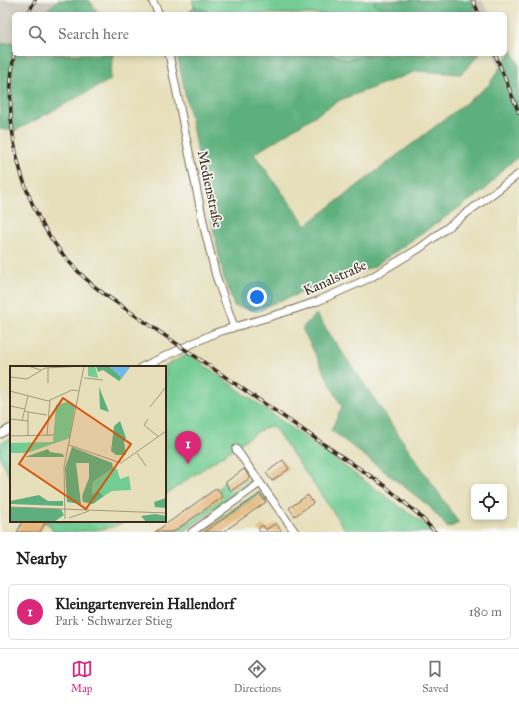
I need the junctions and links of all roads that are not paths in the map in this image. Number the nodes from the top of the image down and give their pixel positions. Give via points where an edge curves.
1 (152, 0) edge
2 (158, 12) edge
3 (169, 56) edge
4 (519, 174) edge
5 (234, 327) junction
6 (144, 366) edge
7 (10, 429) edge
8 (0, 434) edge
9 (236, 450) dead end
10 (260, 483) junction
11 (192, 532) edge
12 (295, 532) edge

1 - 2 street
3 - 5 street, Medienstraße via 210,253
4 - 5 street, Kanalstraße via 420,248 370,278 318,301
5 - 6 street, Kanalstraße
7 - 8 street
9 - 10 street
10 - 11 street
10 - 12 street

